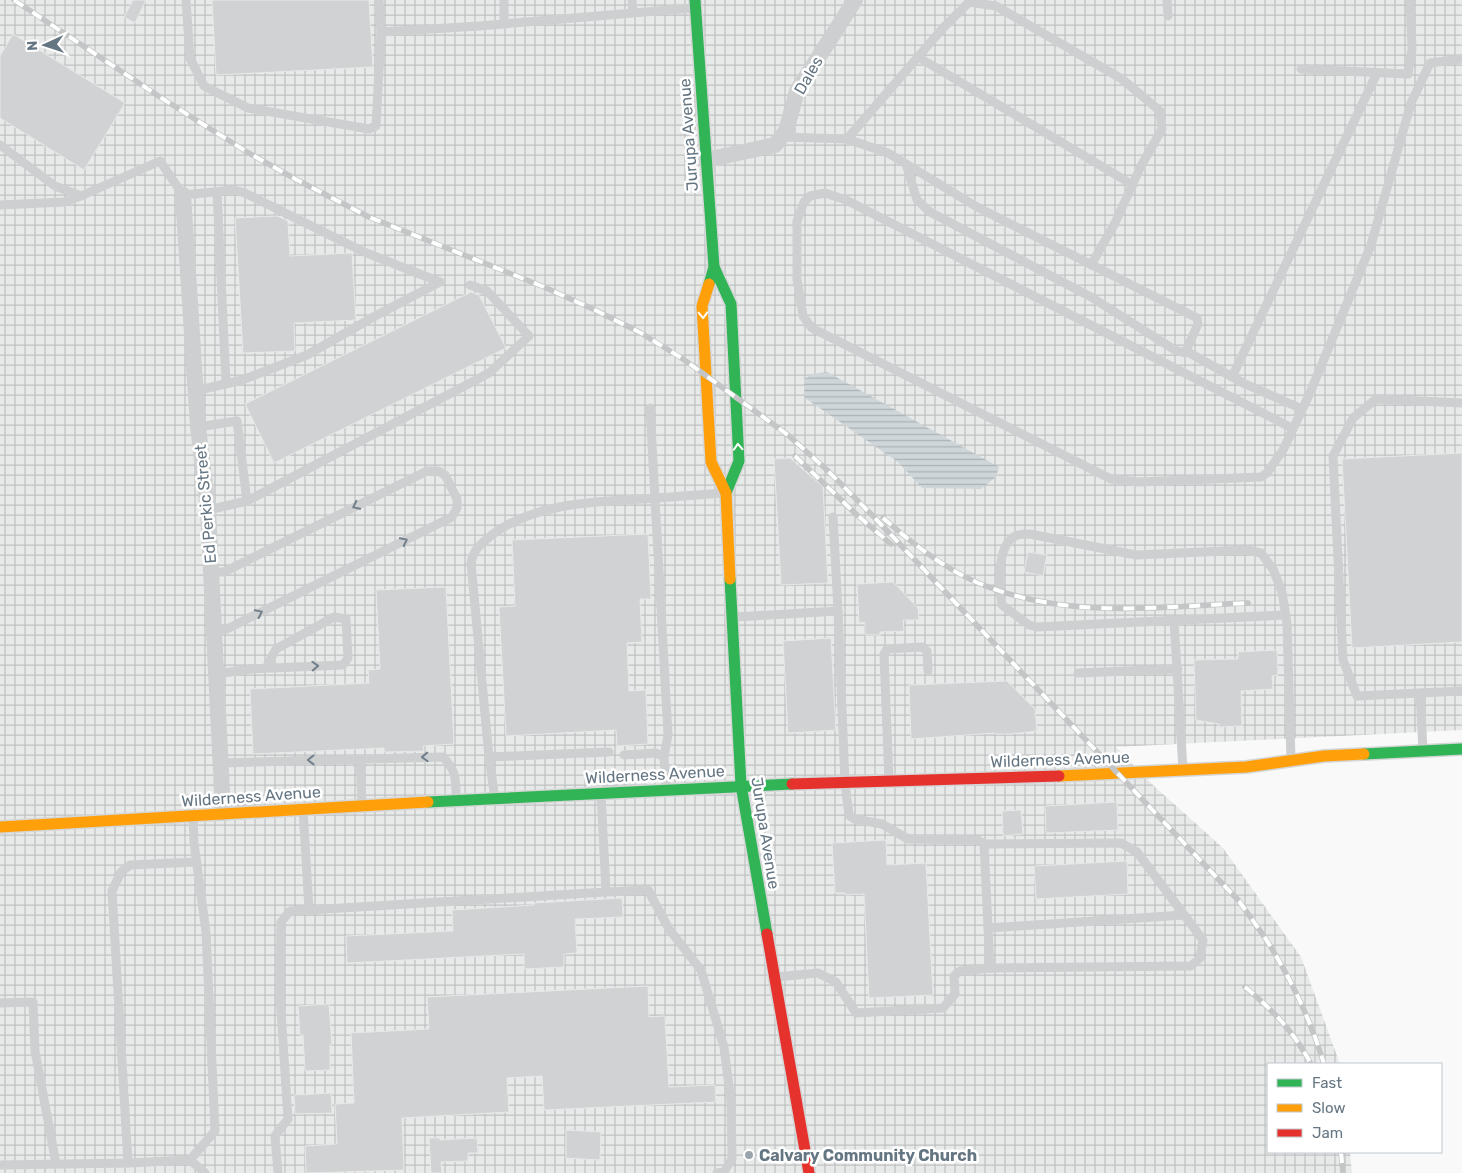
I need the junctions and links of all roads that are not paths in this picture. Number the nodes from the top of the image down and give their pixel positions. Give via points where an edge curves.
1 (186, 0) edge
2 (378, 0) edge
3 (504, 0) edge
4 (632, 0) edge
5 (854, 0) edge
6 (1168, 0) edge
7 (1410, 0) edge
8 (695, 4) edge
9 (633, 12) junction
10 (1168, 16) dead end
11 (504, 24) junction
12 (381, 32) junction
13 (918, 57) junction
14 (1462, 59) edge
15 (1301, 69) dead end
16 (1377, 73) junction
17 (781, 137) junction
18 (847, 139) junction
19 (0, 145) edge
20 (706, 160) junction
21 (906, 164) junction
22 (1133, 185) junction
23 (217, 192) junction
24 (183, 195) junction
25 (81, 196) junction
26 (0, 205) edge
27 (1091, 265) junction
28 (714, 267) junction
29 (470, 284) dead end
30 (1186, 351) junction
31 (1232, 377) junction
32 (226, 384) junction
33 (195, 391) junction
34 (1462, 403) edge
35 (650, 408) dead end
36 (1302, 409) junction
37 (198, 428) junction
38 (1292, 428) junction
39 (726, 493) junction
40 (656, 498) junction
41 (247, 502) junction
42 (208, 510) junction
43 (834, 517) dead end
44 (211, 572) junction
45 (838, 612) junction
46 (1285, 616) junction
47 (733, 617) junction
48 (1174, 620) junction
49 (214, 630) junction
50 (266, 668) junction
51 (1178, 669) junction
52 (928, 671) dead end
53 (1078, 673) dead end
54 (216, 674) junction
55 (1462, 691) edge
56 (1420, 693) junction
57 (1462, 749) edge
58 (1423, 751) junction
59 (609, 752) dead end
60 (624, 755) dead end
61 (489, 757) junction
62 (664, 757) junction
63 (360, 759) junction
64 (1291, 760) junction
65 (220, 763) junction
66 (1183, 770) junction
67 (889, 781) junction
68 (845, 782) junction
69 (741, 785) junction
70 (666, 789) junction
71 (601, 793) junction
72 (495, 798) junction
73 (456, 800) junction
74 (363, 806) junction
75 (303, 809) junction
76 (223, 813) junction
77 (192, 816) junction
78 (0, 827) edge
79 (984, 844) junction
80 (197, 862) junction
81 (606, 892) junction
82 (309, 910) junction
83 (1184, 915) junction
84 (988, 928) junction
85 (990, 968) junction
86 (774, 977) junction
87 (0, 1003) edge
88 (190, 1160) junction
89 (128, 1163) junction
90 (56, 1164) junction
91 (0, 1165) edge
92 (205, 1173) edge
93 (278, 1173) edge
94 (717, 1173) edge
95 (809, 1173) edge

1 - 12 lane via 190,58 204,86 248,108 369,129 376,126
2 - 12 lane
3 - 11 lane
4 - 9 lane
5 - 17 street, Dales via 797,91 786,131
6 - 10 lane
7 - 16 lane via 1412,49 1408,74
8 - 9 lane
8 - 20 street, Jurupa Avenue
9 - 11 lane
11 - 12 lane
13 - 18 lane
13 - 22 lane
13 - 22 lane via 969,2 996,6 1122,79 1160,111 1162,129
14 - 36 lane via 1430,63 1411,103 1371,246
15 - 16 lane
16 - 31 lane
17 - 18 lane
17 - 20 street via 775,145
18 - 21 lane via 888,153
19 - 25 lane via 56,186
20 - 28 street, Jurupa Avenue
21 - 27 lane via 977,207
21 - 30 lane via 917,200 930,212 1091,297 1175,350
22 - 27 lane via 1116,223
23 - 24 lane
23 - 32 lane
23 - 32 lane via 234,190 245,193 364,252 440,282 307,355
24 - 25 lane via 160,161
24 - 33 street, Ed Perkic Street
25 - 26 lane via 64,202
27 - 30 lane via 1196,318 1198,324
28 -> 39 street, Jurupa Avenue via 702,306 711,462
39 -> 28 street, Jurupa Avenue via 739,461 731,304
29 - 41 lane via 486,291 528,336 489,373
30 - 31 lane
31 - 36 lane
32 - 33 lane
33 - 37 street, Ed Perkic Street
34 - 56 lane via 1376,399 1353,418 1333,456 1343,660 1357,696
35 - 40 lane
36 - 38 lane
37 - 41 lane via 238,421
37 - 42 street, Ed Perkic Street
38 - 38 lane via 1268,473 1260,477 1139,482 1111,479 812,328 803,316 797,279 797,221 804,202 810,196 825,192 846,200
39 - 40 lane
39 - 47 street, Jurupa Avenue
40 - 61 lane via 583,502 528,514 478,546 471,563
40 - 62 lane via 668,735
41 - 42 lane
42 - 44 street, Ed Perkic Street
43 - 45 lane
44 - 49 street, Ed Perkic Street
49 -> 44 lane via 227,629 452,517 457,499 445,475 428,471 224,572
45 - 47 lane
45 - 68 lane
46 - 48 lane
46 - 48 lane via 1282,592 1274,569 1261,553 1247,550 1136,555 1030,534 1017,535 1006,544 999,590 1002,605 1029,625
46 - 64 lane
47 - 69 street, Jurupa Avenue
48 - 51 lane
49 - 54 street, Ed Perkic Street
50 -> 50 lane via 343,665 348,658 346,619 334,617 276,649
50 - 54 lane
51 - 53 lane
51 - 66 lane
52 - 67 lane via 927,651 922,647 887,649 884,654
54 - 65 street, Ed Perkic Street
55 - 56 lane
56 - 58 lane
57 - 58 street, Wilderness Avenue
58 - 64 street, Wilderness Avenue
59 - 61 lane
60 - 62 lane via 656,753
61 - 72 lane
62 - 70 lane
63 -> 65 lane
73 -> 63 lane via 455,775 443,757
63 - 74 lane
64 - 66 street, Wilderness Avenue via 1246,767
65 - 76 street, Ed Perkic Street
66 - 67 street, Wilderness Avenue
67 - 68 street, Wilderness Avenue
68 - 69 street, Wilderness Avenue
68 - 79 lane via 849,815 854,820 882,824 908,840 978,840
69 - 70 street, Wilderness Avenue
69 - 86 street, Jurupa Avenue
70 - 71 street, Wilderness Avenue
71 - 72 street, Wilderness Avenue
71 - 81 lane
72 - 73 street, Wilderness Avenue
73 - 74 street, Wilderness Avenue
74 - 75 street, Wilderness Avenue
75 - 76 street, Wilderness Avenue
75 - 82 lane
76 - 77 street, Wilderness Avenue
77 - 78 street, Wilderness Avenue
77 - 80 lane
79 - 83 lane via 1122,843 1137,852
79 - 84 lane
80 - 88 lane via 206,932 216,1131
80 - 89 lane via 130,865 120,872 112,891
81 - 82 lane
81 - 94 lane via 648,890 669,929 701,970 724,1048 731,1102 732,1158 724,1172
82 - 93 lane via 290,911 281,922 280,996 288,1119 275,1136
83 - 84 lane
83 - 85 lane via 1203,940 1200,958 1191,966
84 - 85 lane
85 - 86 lane via 960,971 954,976 955,994 943,1008 856,1013 836,982 818,973
86 - 95 street, Jurupa Avenue
87 - 90 lane via 33,1002 35,1051
88 - 89 lane
88 - 92 lane
89 - 90 lane
90 - 91 lane

